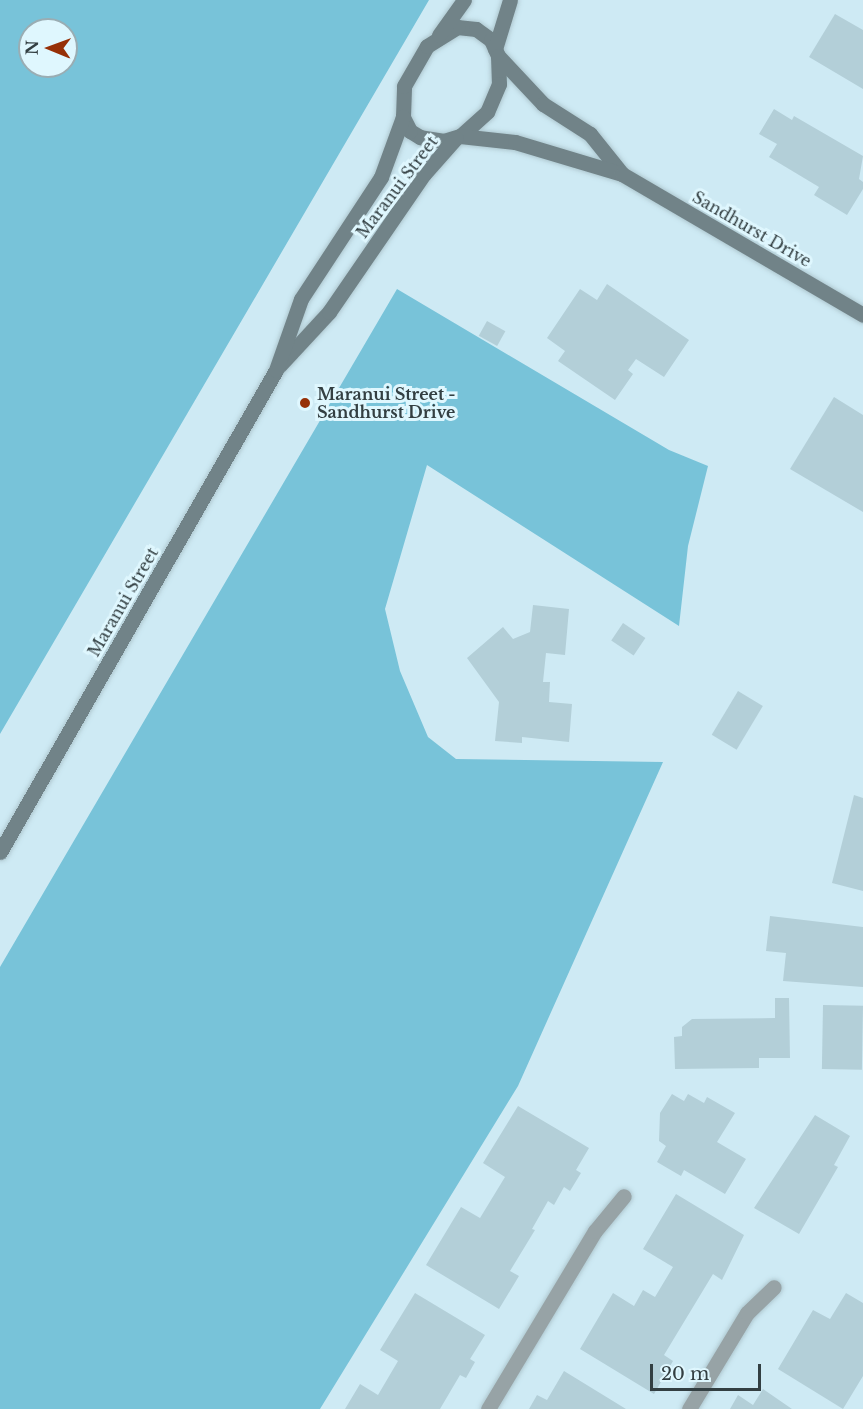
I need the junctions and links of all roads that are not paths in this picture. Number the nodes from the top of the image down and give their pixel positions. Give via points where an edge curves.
1 (464, 0) edge
2 (510, 0) edge
3 (439, 35) junction
4 (496, 52) junction
5 (403, 117) junction
6 (458, 137) junction
7 (622, 174) junction
8 (863, 315) edge
9 (276, 370) junction
10 (0, 852) edge
11 (624, 1196) dead end
12 (774, 1287) dead end
13 (488, 1409) edge
14 (688, 1409) edge

1 - 3 main road
2 - 4 main road
3 - 4 main road via 457,27 477,29
3 - 5 main road via 410,71 402,103
4 - 6 main road via 499,84 493,100 475,126
4 - 7 main road, Sandhurst Drive via 543,104 590,134
5 - 6 main road via 410,131 420,137 444,141
5 - 9 main road, Maranui Street via 381,177 301,299
6 - 7 main road, Sandhurst Drive via 515,142
6 - 9 main road, Maranui Street via 424,174 329,312
7 - 8 main road, Sandhurst Drive
9 - 10 main road, Maranui Street
11 - 13 street via 595,1231
12 - 14 street via 747,1312

